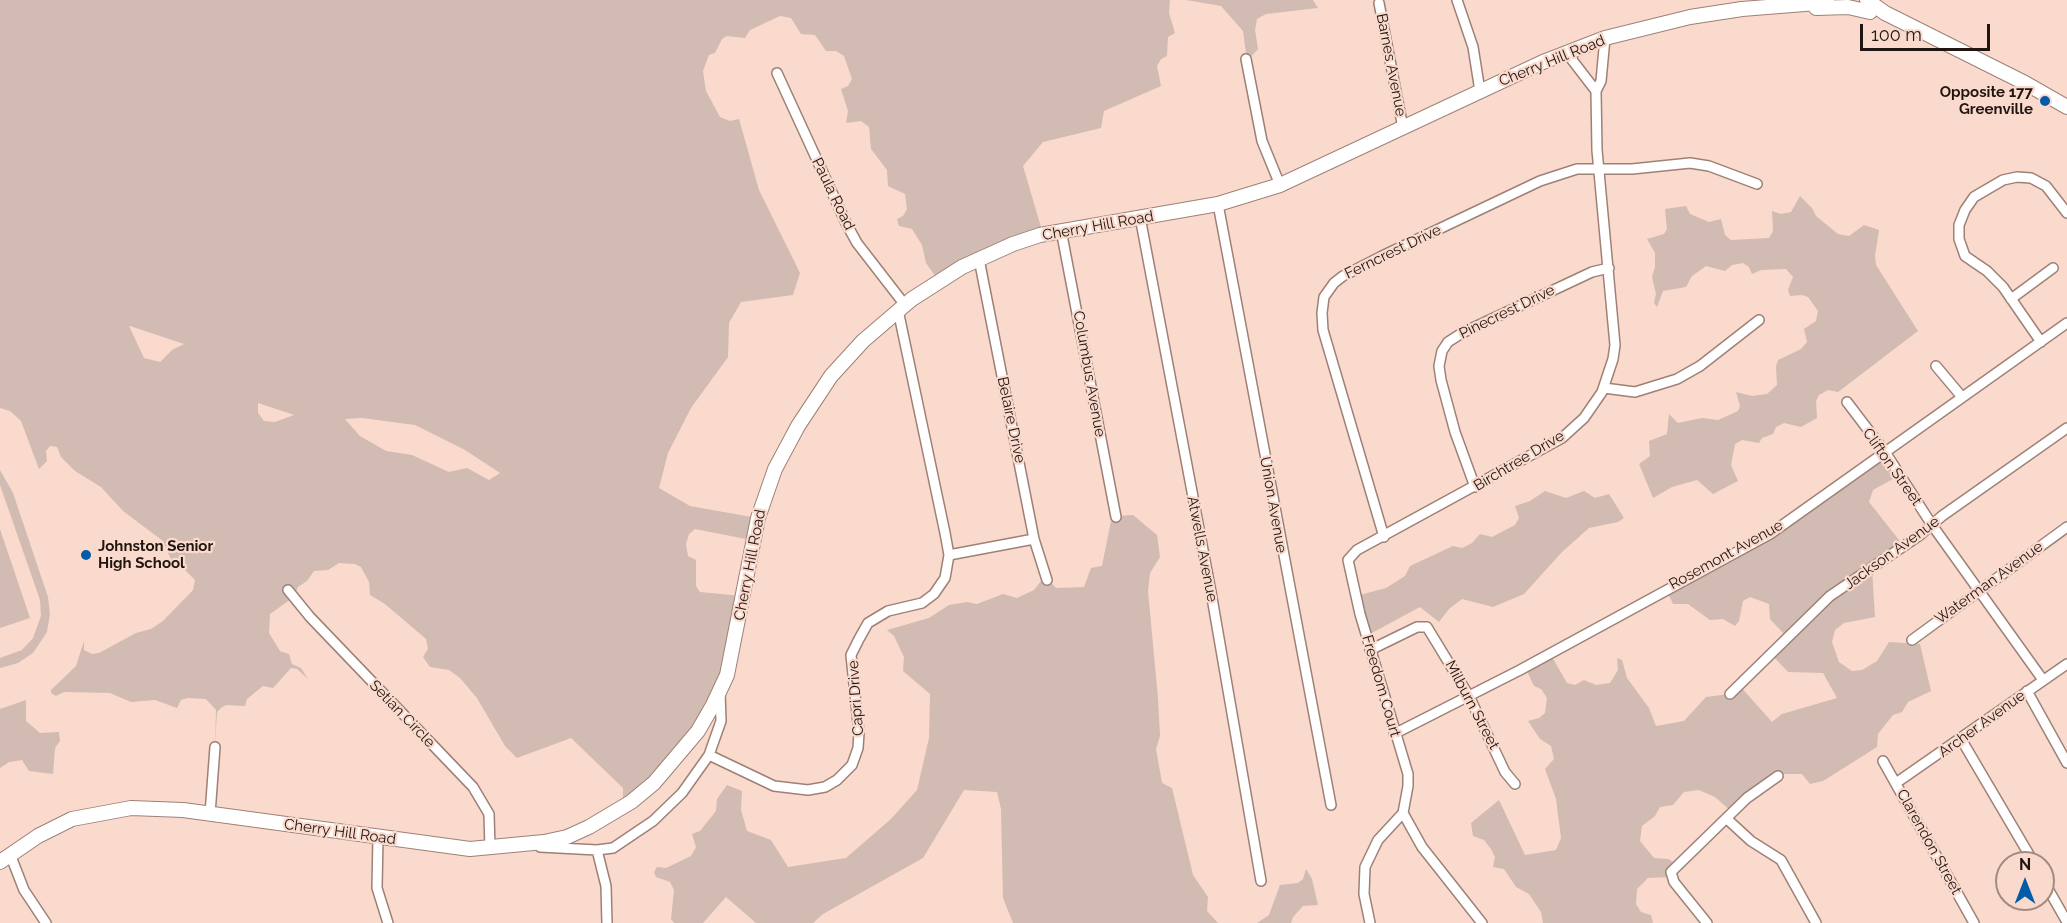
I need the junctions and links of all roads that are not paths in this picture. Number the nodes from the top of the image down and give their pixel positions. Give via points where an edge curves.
1 (1457, 0) edge
2 (1827, 0) edge
3 (1854, 0) edge
4 (1379, 3) dead end
5 (1799, 3) edge
6 (1868, 6) edge
7 (1764, 8) junction
8 (1605, 38) junction
9 (1566, 52) junction
10 (1246, 59) dead end
11 (777, 73) dead end
12 (1480, 91) junction
13 (1596, 91) junction
14 (2067, 107) edge
15 (1403, 128) junction
16 (1599, 167) junction
17 (1757, 184) dead end
18 (1280, 185) junction
19 (1218, 204) junction
20 (2067, 213) edge
21 (1140, 217) junction
22 (1061, 230) junction
23 (979, 259) junction
24 (1609, 268) junction
25 (2053, 268) dead end
26 (2011, 299) junction
27 (902, 308) junction
28 (1759, 320) dead end
29 (2067, 323) edge
30 (2041, 342) junction
31 (1936, 366) dead end
32 (1604, 388) junction
33 (1962, 397) junction
34 (1847, 402) dead end
35 (2067, 428) edge
36 (1885, 452) junction
37 (1475, 488) junction
38 (1116, 517) dead end
39 (1932, 525) junction
40 (2067, 527) edge
41 (1384, 537) junction
42 (1034, 539) junction
43 (949, 555) junction
44 (1348, 560) joint
45 (1047, 580) dead end
46 (288, 590) dead end
47 (1979, 590) junction
48 (1912, 640) dead end
49 (1370, 650) junction
50 (2067, 664) edge
51 (2043, 680) junction
52 (2027, 691) junction
53 (720, 692) junction
54 (1730, 694) dead end
55 (1469, 696) junction
56 (1394, 734) junction
57 (1961, 739) junction
58 (215, 747) dead end
59 (709, 755) junction
60 (1883, 761) dead end
61 (2067, 763) edge
62 (1778, 776) dead end
63 (1896, 783) junction
64 (1515, 784) dead end
65 (1331, 805) dead end
66 (1403, 813) junction
67 (210, 814) junction
68 (1727, 819) junction
69 (378, 837) junction
70 (523, 845) junction
71 (490, 849) junction
72 (597, 850) junction
73 (2027, 851) edge
74 (5, 858) edge
75 (1262, 881) dead end
76 (2055, 901) edge
77 (2067, 922) edge
78 (46, 923) edge
79 (388, 923) edge
80 (607, 923) edge
81 (1370, 923) edge
82 (1482, 923) edge
83 (1707, 923) edge
84 (1816, 923) edge
85 (1974, 923) edge

1 - 12 street via 1473,47
2 - 5 main road, Cherry Hill Road
3 - 6 main road
4 - 15 street, Barnes Avenue
5 - 7 main road, Cherry Hill Road
6 - 7 main road
6 - 14 main road via 1904,30 1962,52
7 - 8 main road, Cherry Hill Road via 1690,17
8 - 9 main road, Cherry Hill Road
8 - 13 street, Birchtree Drive via 1601,81
9 - 12 main road, Cherry Hill Road
9 - 13 street
10 - 18 street via 1262,141
11 - 27 street, Paula Road via 852,233
12 - 15 main road, Cherry Hill Road
13 - 16 street, Birchtree Drive
15 - 18 main road, Cherry Hill Road
16 - 17 street, Ferncrest Drive via 1632,169 1690,163
16 - 24 street, Birchtree Drive
16 - 41 street, Ferncrest Drive via 1554,175 1523,189 1343,276 1324,297 1326,341
18 - 19 main road, Cherry Hill Road
19 - 21 main road, Cherry Hill Road
19 - 65 street, Union Avenue
20 - 26 street via 2046,186 2024,177 2003,180 1969,203 1959,225 1962,251 1993,276
21 - 22 main road, Cherry Hill Road
21 - 75 street, Atwells Avenue
22 - 23 main road, Cherry Hill Road
22 - 38 street, Columbus Avenue
23 - 27 main road, Cherry Hill Road
23 - 42 street, Belaire Drive
24 - 32 street, Birchtree Drive via 1615,345
24 - 37 street, Pinecrest Drive via 1592,272 1462,333 1442,351 1441,380
25 - 26 street
26 - 30 street
27 - 43 street, Capri Drive
27 - 53 main road, Cherry Hill Road via 863,341 831,376 776,469 758,518 737,629
28 - 32 street via 1701,366 1677,379 1635,392
29 - 30 street, Rosemont Avenue
30 - 33 street, Rosemont Avenue
31 - 33 street
32 - 37 street, Birchtree Drive via 1584,418 1562,438
33 - 36 street, Rosemont Avenue
34 - 36 street, Clifton Street
35 - 39 street, Jackson Avenue
36 - 39 street, Clifton Street
36 - 55 street, Rosemont Avenue via 1770,534
37 - 41 street, Birchtree Drive
39 - 47 street, Clifton Street
39 - 54 street, Jackson Avenue via 1830,596
40 - 47 street, Waterman Avenue
41 - 44 street, Birchtree Drive
42 - 43 street
42 - 45 street, Belaire Drive
43 - 59 street, Capri Drive via 945,578 934,594 922,603 888,611 868,623 851,655 860,733 852,765 837,780 808,790 774,786
44 - 49 street, Freedom Court
46 - 71 street, Setian Circle via 472,787 489,814
47 - 48 street, Waterman Avenue
47 - 51 street, Clifton Street
49 - 55 street, Milburn Street via 1417,627 1427,627
49 - 56 street, Freedom Court
50 - 51 street, Archer Avenue
51 - 52 street, Archer Avenue
52 - 57 street, Archer Avenue
52 - 61 street
53 - 59 street via 721,721
53 - 70 main road, Cherry Hill Road via 680,755 631,802 567,837
55 - 56 street, Rosemont Avenue
55 - 64 street, Milburn Street via 1505,772
56 - 66 street, Freedom Court via 1408,774
57 - 63 street, Archer Avenue
57 - 73 street
58 - 67 street
59 - 72 street via 682,793 653,821 620,844
60 - 63 street, Clarendon Street
62 - 68 street via 1747,798
63 - 85 street, Clarendon Street
66 - 81 street via 1378,840 1365,867 1364,894
66 - 82 street via 1422,847
67 - 69 main road, Cherry Hill Road
67 - 74 main road, Cherry Hill Road via 144,807 105,811 56,826
68 - 83 street via 1671,872 1674,882
68 - 84 street via 1780,860
69 - 71 main road, Cherry Hill Road
69 - 79 street via 377,888
70 - 71 main road, Cherry Hill Road
70 - 72 street
72 - 80 street via 606,886
74 - 78 street
76 - 77 street

